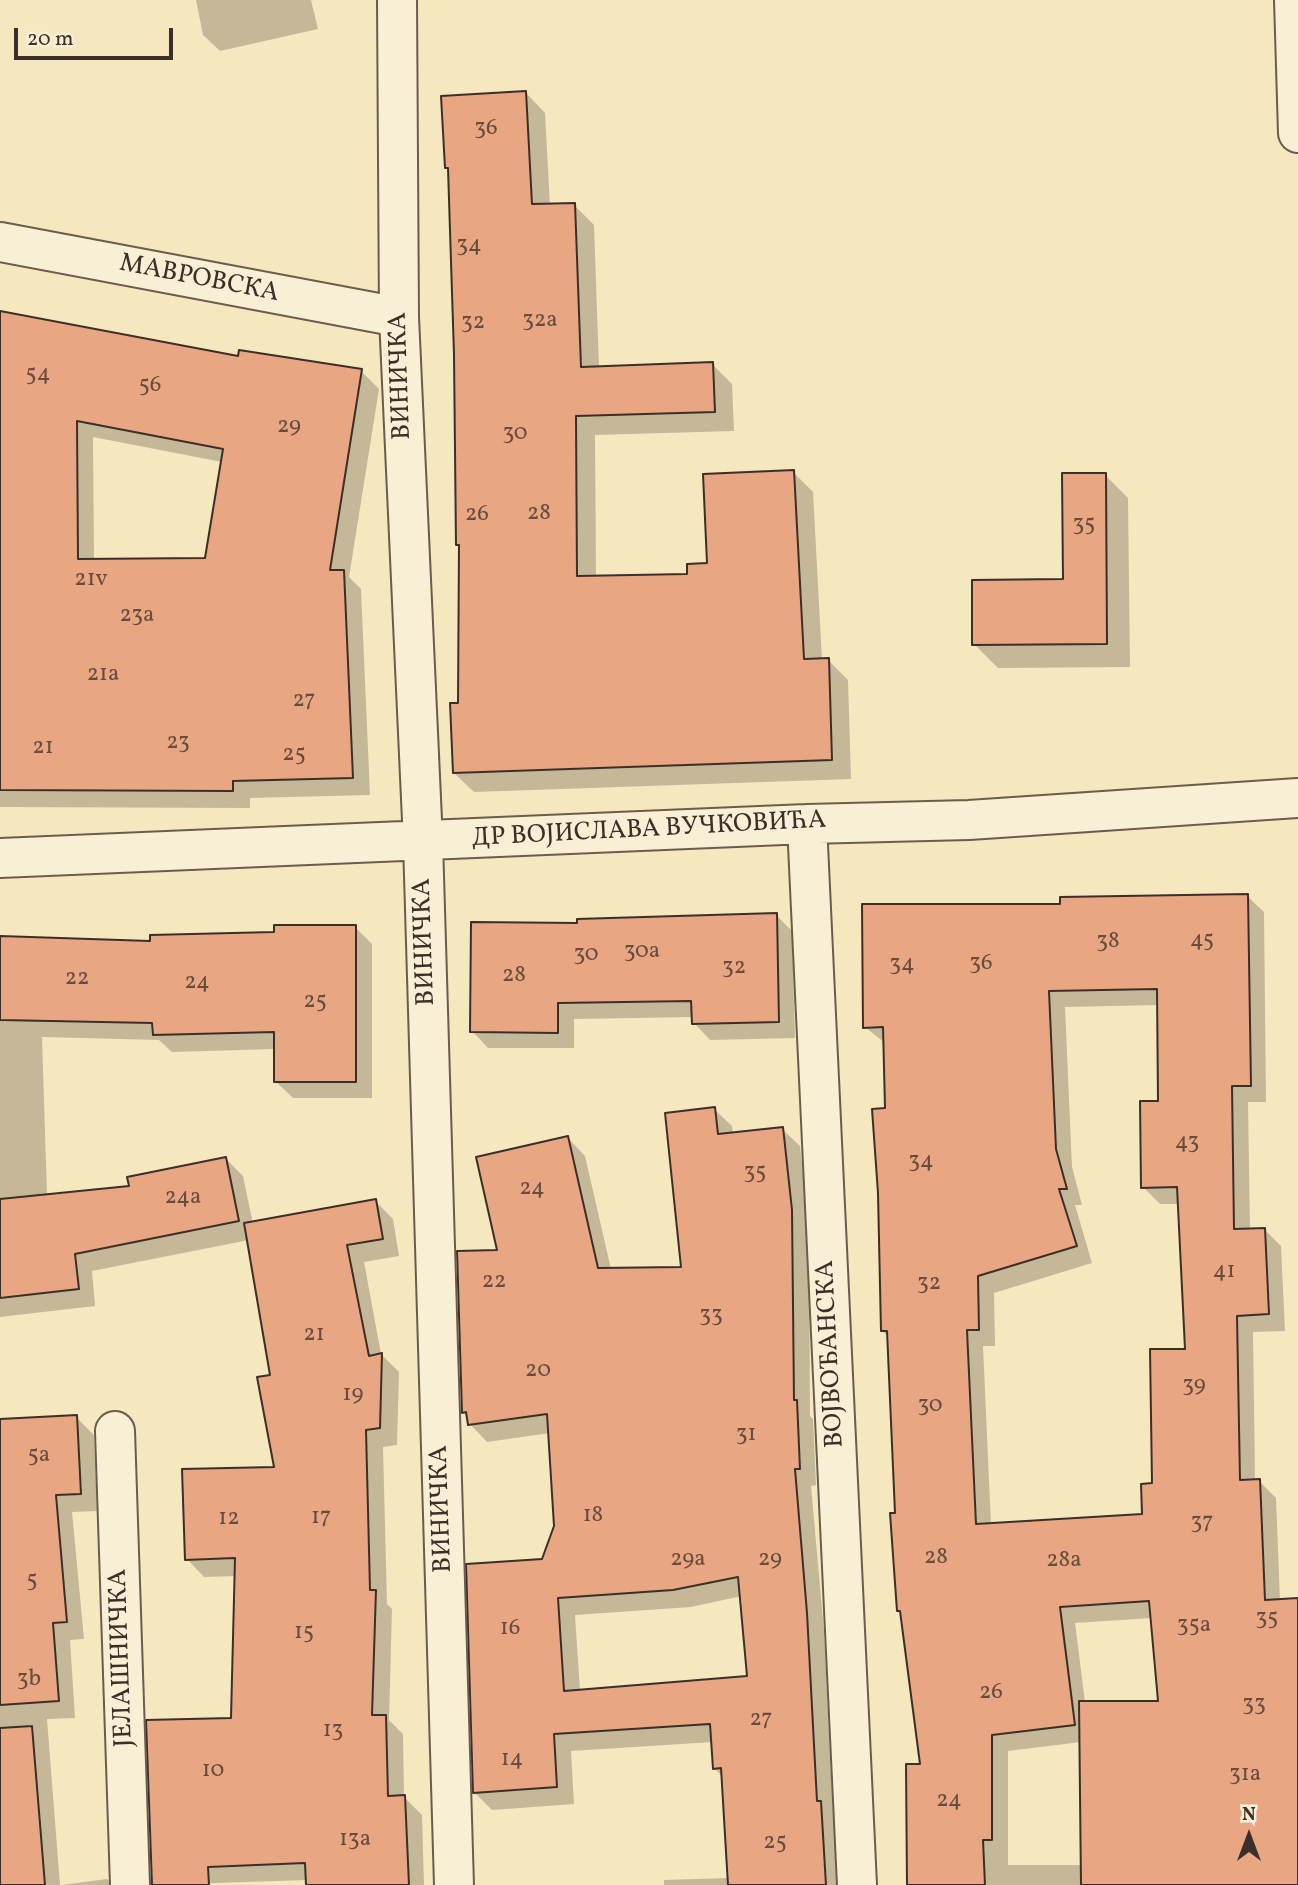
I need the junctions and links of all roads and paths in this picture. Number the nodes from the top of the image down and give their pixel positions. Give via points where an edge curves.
1 (397, 0) edge
2 (1294, 0) edge
3 (1298, 133) edge
4 (0, 242) edge
5 (399, 317) junction
6 (1298, 798) edge
7 (807, 824) junction
8 (423, 842) junction
9 (0, 858) edge
10 (115, 1431) dead end
11 (130, 1885) edge
12 (454, 1885) edge
13 (857, 1885) edge

1 - 5 street, ВИНИЧКА
2 - 3 street
4 - 5 street, МАВРОВСКА
5 - 8 street, ВИНИЧКА
6 - 7 street, ДР ВОЈИСЛАВА ВУЧКОВИЋА via 969,820
7 - 8 street, ДР ВОЈИСЛАВА ВУЧКОВИЋА
7 - 13 street, ВОЈВОЂАНСКА
8 - 9 street, ДР ВОЈИСЛАВА ВУЧКОВИЋА
8 - 12 street, ВИНИЧКА
10 - 11 street, ЈЕЛАШНИЧКА

